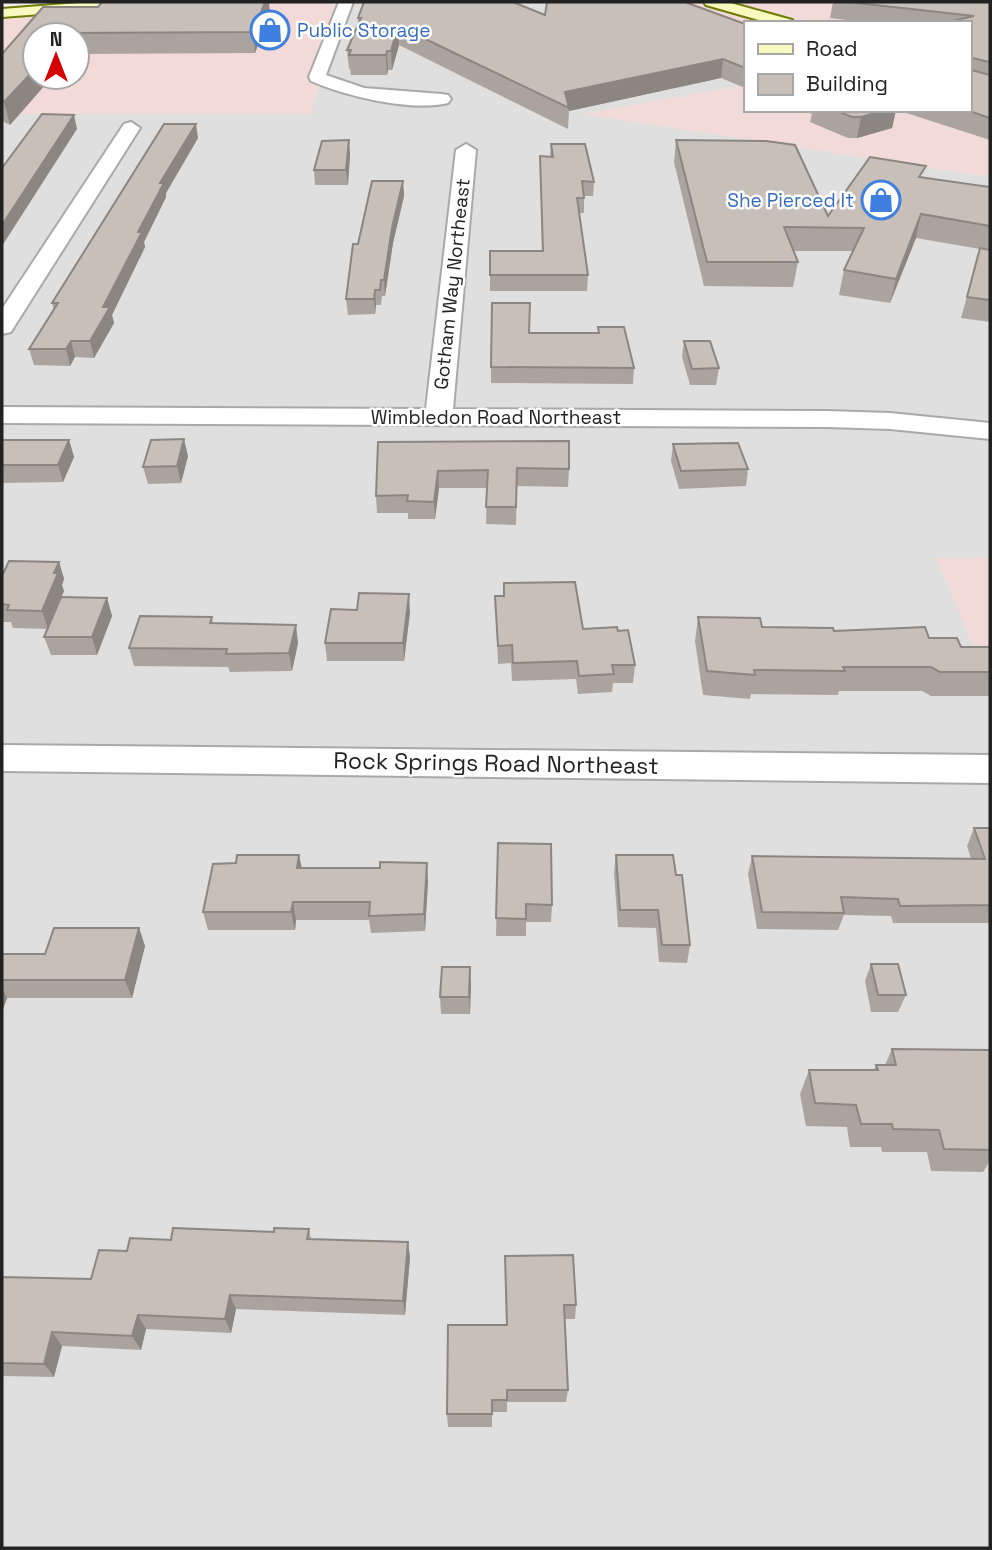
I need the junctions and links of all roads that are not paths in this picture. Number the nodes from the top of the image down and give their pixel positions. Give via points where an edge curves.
1 (147, 2) edge
2 (346, 2) edge
3 (711, 2) edge
4 (165, 5) edge
5 (2, 13) edge
6 (794, 20) edge
7 (442, 99) dead end
8 (131, 128) dead end
9 (466, 150) dead end
10 (2, 327) edge
11 (2, 415) edge
12 (439, 417) junction
13 (990, 431) edge
14 (2, 758) edge
15 (990, 769) edge

1 - 4 main road
1 - 5 main road
2 - 7 street via 317,77 341,89 380,98
3 - 6 main road
8 - 10 street
9 - 12 street, Gotham Way Northeast
11 - 12 street, Wimbledon Road Northeast
12 - 13 street, Wimbledon Road Northeast via 827,419
14 - 15 street, Rock Springs Road Northeast

